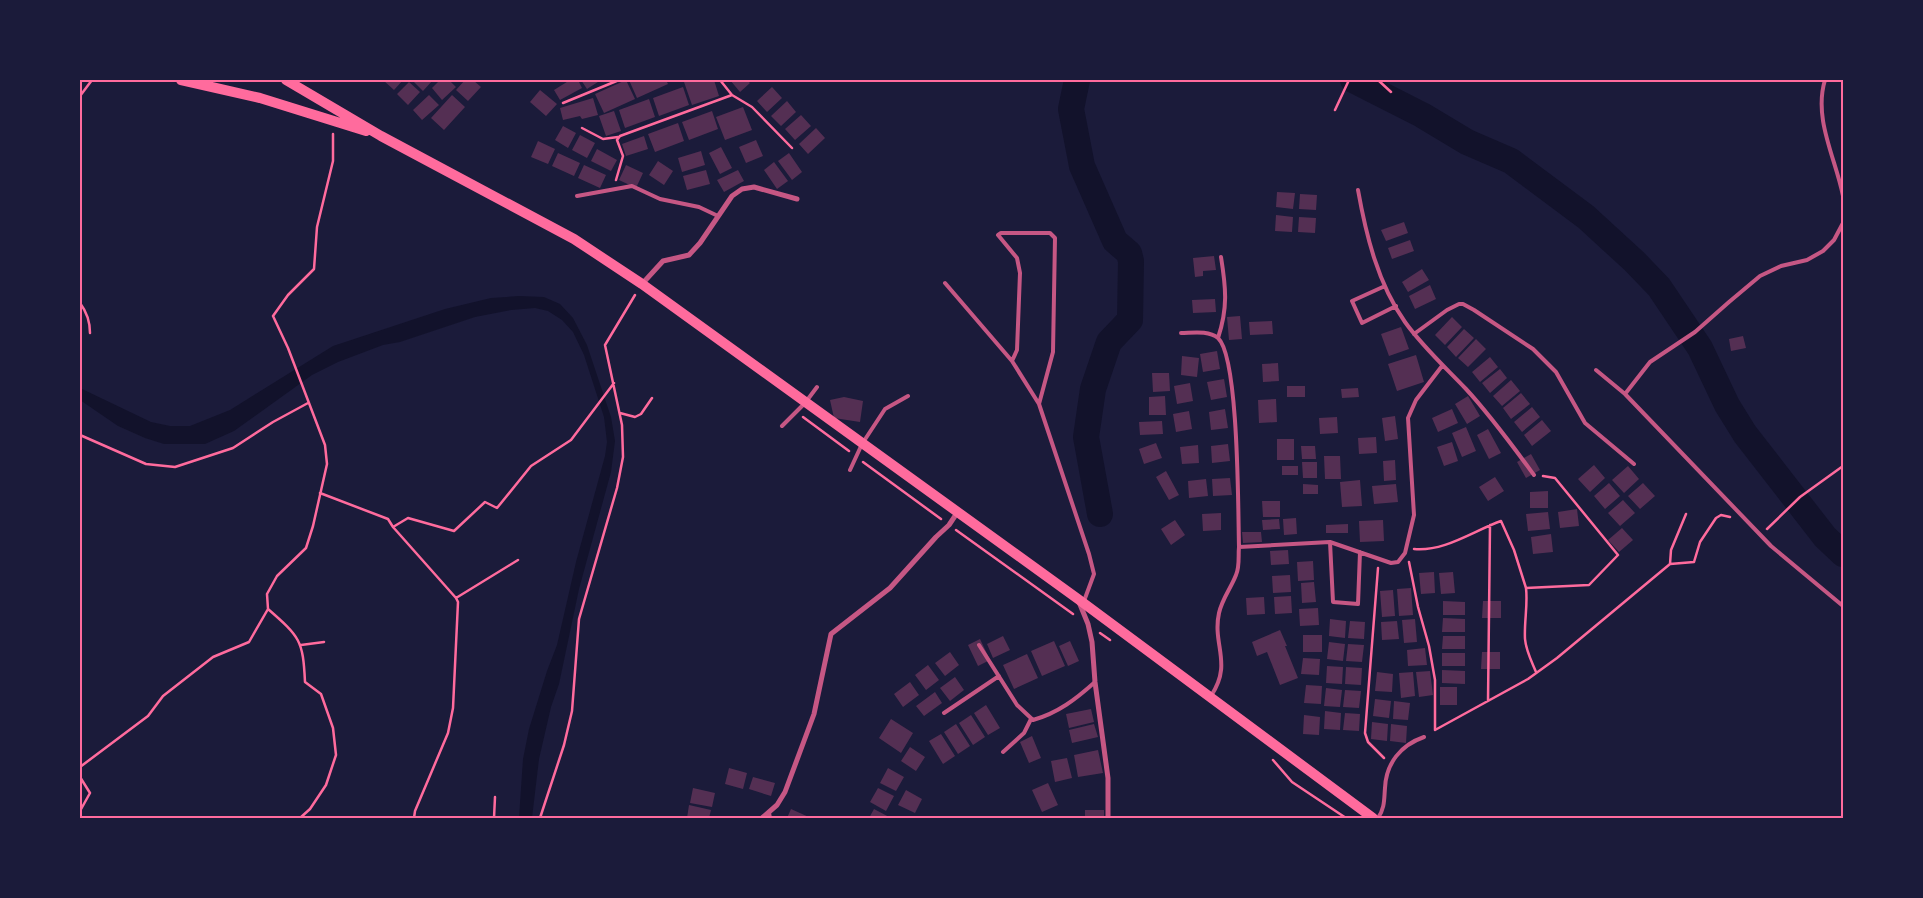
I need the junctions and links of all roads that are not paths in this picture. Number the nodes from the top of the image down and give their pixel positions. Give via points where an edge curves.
1 (182, 80) edge
2 (286, 80) edge
3 (1825, 80) edge
4 (381, 136) junction
5 (1358, 190) dead end
6 (578, 196) dead end
7 (1843, 196) edge
8 (797, 199) dead end
9 (718, 216) junction
10 (1843, 223) edge
11 (1221, 258) dead end
12 (642, 284) junction
13 (945, 284) dead end
14 (1385, 286) junction
15 (1396, 306) junction
16 (1181, 333) dead end
17 (1414, 334) junction
18 (1218, 338) junction
19 (1012, 361) junction
20 (1442, 366) junction
21 (1596, 370) dead end
22 (817, 387) dead end
23 (1625, 394) junction
24 (908, 396) dead end
25 (805, 403) junction
26 (1039, 404) junction
27 (782, 426) dead end
28 (862, 444) junction
29 (1634, 464) dead end
30 (850, 470) dead end
31 (1534, 475) road end
32 (957, 513) junction
33 (1330, 542) junction
34 (1239, 548) junction
35 (1360, 552) junction
36 (1080, 601) junction
37 (1843, 606) edge
38 (979, 645) dead end
39 (998, 676) junction
40 (1095, 682) junction
41 (1210, 698) junction
42 (944, 713) dead end
43 (1031, 719) junction
44 (1424, 738) road end
45 (1003, 752) dead end
46 (770, 816) edge
47 (762, 818) edge
48 (1108, 818) edge
49 (1374, 818) edge
50 (1378, 818) edge

1 - 4 main road via 260,98
2 - 4 main road
3 - 7 lane via 1821,101 1824,122
4 - 12 main road via 574,239
5 - 14 lane via 1366,232
6 - 9 lane via 632,186 660,199 689,204
8 - 9 street via 747,186 732,196
9 - 12 street via 689,255 663,261
10 - 23 lane via 1823,251 1760,276 1695,332 1650,362
11 - 18 lane via 1226,294
12 - 25 main road
13 - 19 lane
14 - 15 lane
14 - 15 lane via 1352,301 1362,323
15 - 17 lane
16 - 18 lane via 1204,333
17 - 20 lane
17 - 29 lane via 1459,304 1474,310 1533,348 1556,372 1585,423
18 - 34 lane via 1229,366 1234,402
19 - 26 lane
19 - 26 lane via 1016,350 1020,273 1017,258 998,236 1001,233 1050,233 1055,238 1053,352
20 - 31 lane via 1490,416
20 - 35 lane via 1416,400 1408,418 1414,507 1407,549 1402,559 1391,563
21 - 23 lane
22 - 25 lane
23 - 37 lane via 1771,546
24 - 28 lane via 885,410
25 - 27 lane
25 - 28 main road
26 - 36 lane via 1094,574
28 - 30 lane
28 - 32 main road
32 - 36 main road
32 - 46 street via 890,588 831,634 814,714 784,792
33 - 34 lane
33 - 35 lane
33 - 35 lane via 1333,602 1358,604
34 - 41 lane via 1238,570 1218,613 1222,669
36 - 40 street via 1092,642
36 - 41 main road
38 - 39 lane
39 - 42 lane
39 - 43 lane via 1019,708
40 - 43 lane via 1076,700 1055,712
40 - 48 street via 1108,778
41 - 49 main road
43 - 45 lane via 1024,733
44 - 50 lane via 1405,746 1391,763 1385,780 1383,811
46 - 47 street

